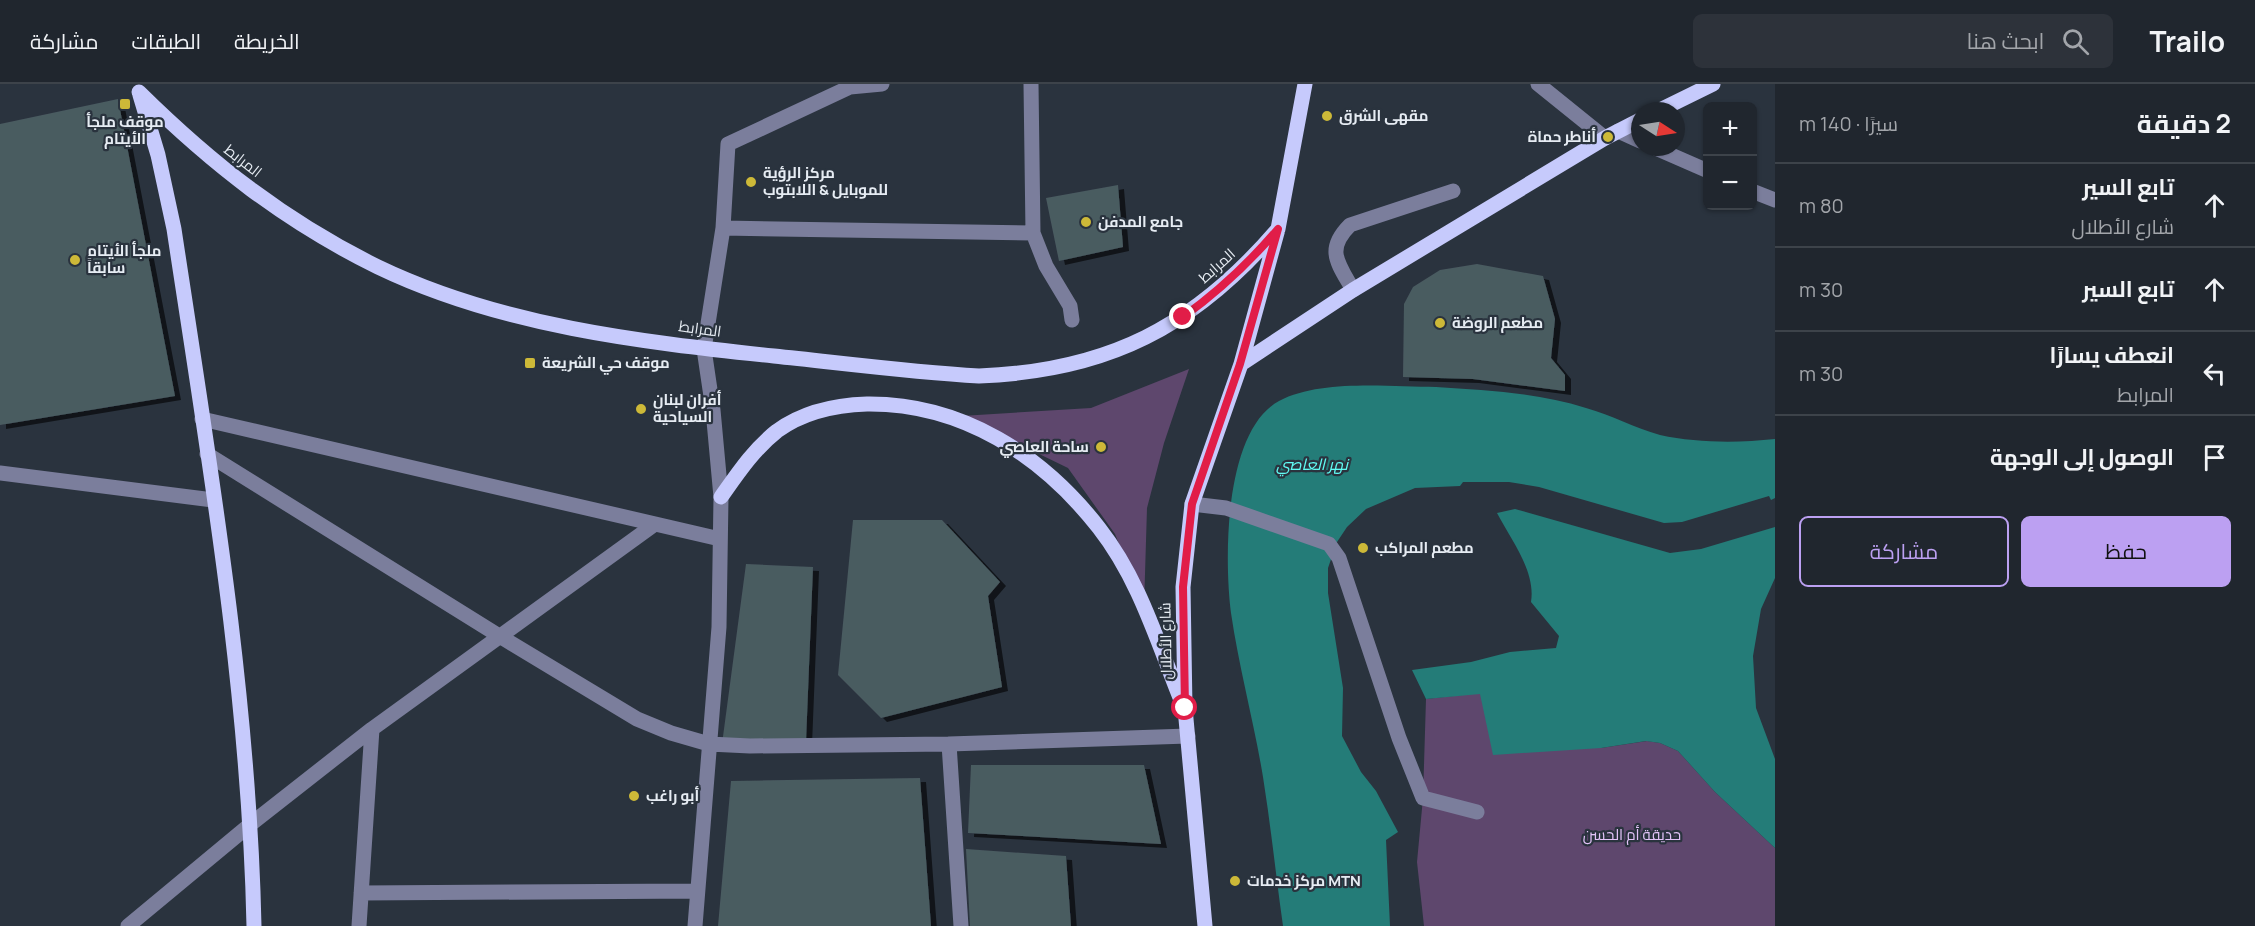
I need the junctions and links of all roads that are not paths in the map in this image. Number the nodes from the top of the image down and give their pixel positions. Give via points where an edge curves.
1 (882, 84) edge
2 (1031, 84) edge
3 (1305, 84) edge
4 (1538, 84) edge
5 (1713, 84) edge
6 (851, 85) edge
7 (137, 88) edge
8 (1676, 102) edge
9 (1631, 124) edge
10 (1611, 134) junction
11 (1631, 139) edge
12 (1673, 156) edge
13 (1703, 169) edge
14 (1453, 191) dead end
15 (1757, 192) edge
16 (1775, 200) edge
17 (723, 228) junction
18 (1278, 229) junction
19 (1033, 233) junction
20 (1353, 290) junction
21 (1072, 320) dead end
22 (704, 349) junction
23 (1240, 364) junction
24 (202, 419) junction
25 (207, 454) junction
26 (0, 473) edge
27 (721, 497) junction
28 (213, 500) junction
29 (1192, 504) junction
30 (655, 524) junction
31 (720, 539) junction
32 (501, 638) junction
33 (1185, 708) junction
34 (372, 729) junction
35 (1188, 736) junction
36 (709, 744) junction
37 (949, 744) junction
38 (1477, 812) dead end
39 (252, 823) junction
40 (697, 891) junction
41 (361, 893) junction
42 (128, 926) edge
43 (254, 926) edge
44 (359, 926) edge
45 (695, 926) edge
46 (961, 926) edge
47 (1204, 926) edge

1 - 6 street
2 - 19 street
3 - 18 main road, شارع الأطلال
4 - 10 street
5 - 8 main road
6 - 17 street via 728,144
7 - 22 main road, المرابط via 227,174 296,221 379,267 491,310 549,324
7 - 24 main road via 158,155 174,229
9 - 10 main road
10 - 11 street
10 - 20 main road
12 - 13 street
14 - 20 street via 1350,225 1338,237 1334,257
15 - 16 street
17 - 19 street
17 - 22 street
18 - 22 main road, المرابط via 1250,262 1183,317 1126,347 1065,367 1022,375 978,376
18 - 23 main road, شارع الأطلال
19 - 21 street via 1046,266 1070,306
20 - 23 main road
22 - 27 street
23 - 29 main road, شارع الأطلال
24 - 25 main road
24 - 30 street
25 - 28 main road
25 - 32 street
26 - 28 street
27 - 31 street
27 - 33 main road via 745,462 778,431 808,415 844,404 883,404 962,419 1002,439 1038,465 1100,528 1145,605
28 - 39 main road via 240,690
29 - 33 main road, شارع الأطلال via 1183,587
29 - 38 street via 1226,508 1329,544 1339,558 1423,798
30 - 31 street
30 - 32 street
31 - 36 street via 719,627
32 - 34 street
32 - 36 street via 637,719
33 - 35 main road, شارع الأطلال
34 - 39 street
34 - 41 street
35 - 37 street
35 - 47 main road, شارع الأطلال
36 - 37 street
36 - 40 street
37 - 46 street
39 - 42 street
39 - 43 main road
40 - 41 street
40 - 45 street
41 - 44 street

